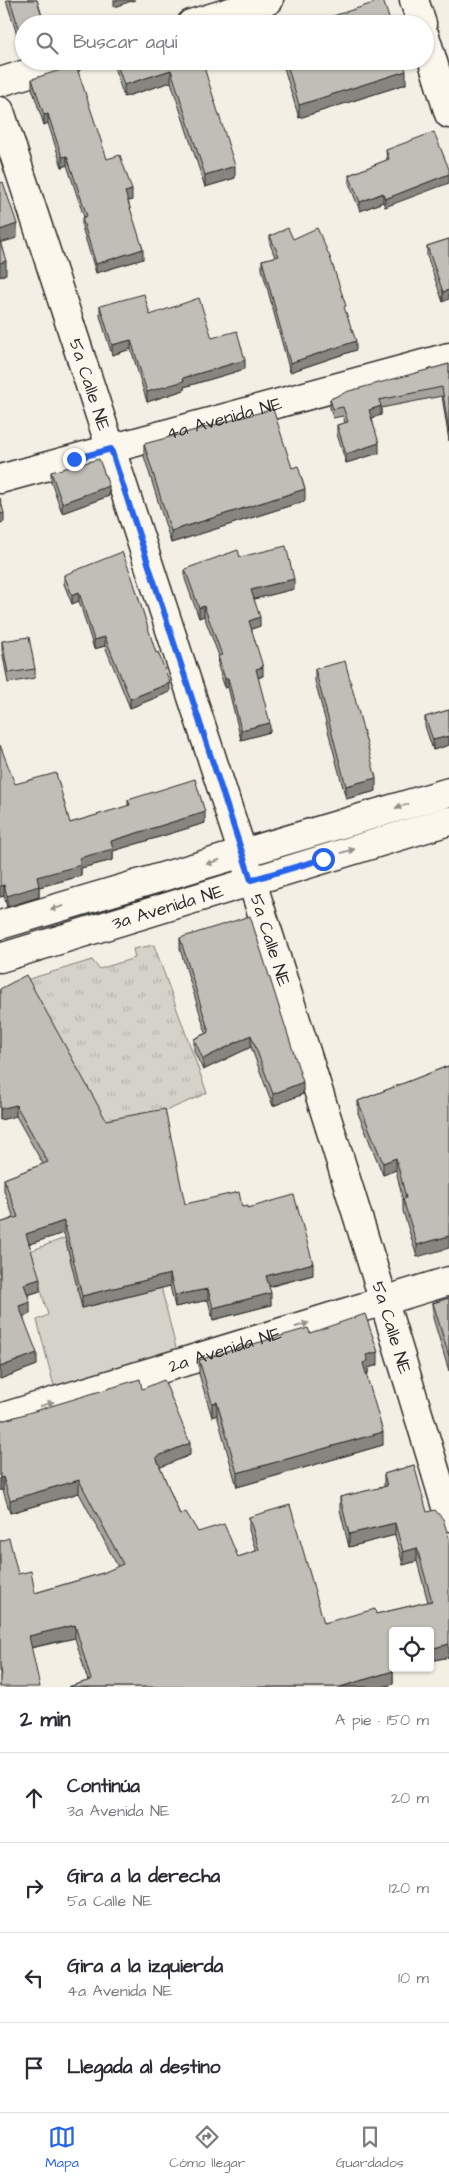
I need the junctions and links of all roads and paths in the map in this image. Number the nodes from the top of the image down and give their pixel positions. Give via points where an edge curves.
1 (269, 0) edge
2 (414, 0) edge
3 (220, 15) edge
4 (419, 15) edge
5 (434, 65) edge
6 (39, 70) edge
7 (0, 82) edge
8 (0, 111) edge
9 (449, 114) edge
10 (449, 357) edge
11 (111, 449) junction
12 (0, 479) edge
13 (449, 792) edge
14 (449, 821) edge
15 (243, 853) junction
16 (251, 880) junction
17 (0, 925) edge
18 (0, 958) edge
19 (449, 1281) edge
20 (384, 1300) junction
21 (0, 1418) edge
22 (449, 1517) edge

1 - 3 street
2 - 4 street
5 - 9 street
6 - 7 street
8 - 11 street, 5a Calle NE
10 - 11 street, 4a Avenida NE
11 - 12 street, 4a Avenida NE
11 - 15 street, 5a Calle NE
13 -> 15 street
16 -> 14 street, 3a Avenida NE
15 - 16 street, 5a Calle NE
15 -> 17 street
16 - 18 street, 3a Avenida NE
16 - 20 street, 5a Calle NE
19 - 20 street, 2a Avenida NE
21 -> 20 street, 2a Avenida NE
20 - 22 street, 5a Calle NE

